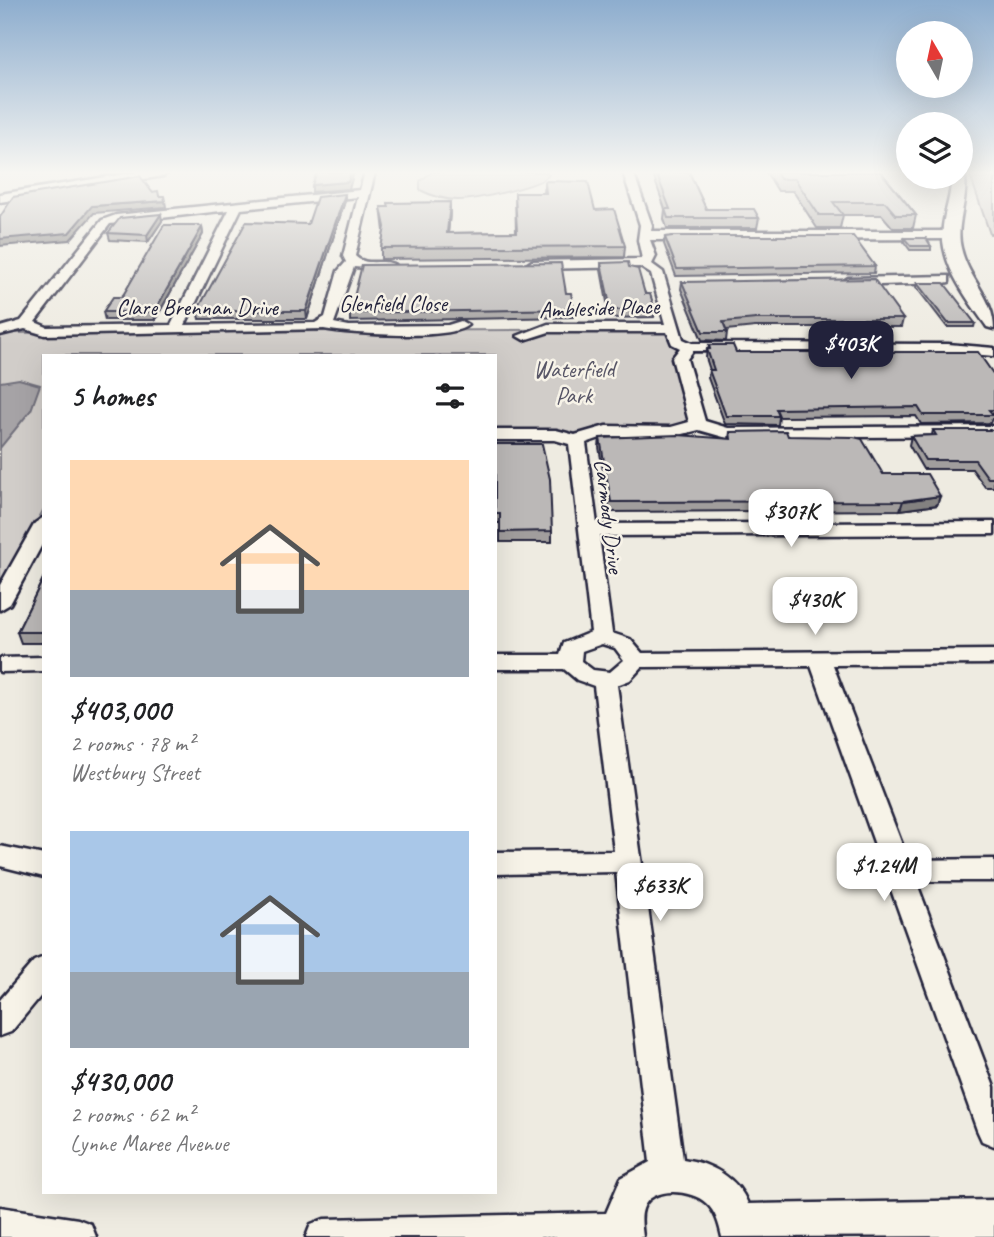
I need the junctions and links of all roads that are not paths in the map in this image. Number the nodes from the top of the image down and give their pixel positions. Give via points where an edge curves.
1 (100, 230) edge
2 (225, 230) edge
3 (355, 230) edge
4 (647, 230) edge
5 (952, 230) edge
6 (649, 235) junction
7 (951, 235) junction
8 (352, 262) junction
9 (642, 263) junction
10 (403, 265) edge
11 (523, 265) edge
12 (944, 279) dead end
13 (840, 282) edge
14 (967, 283) junction
15 (994, 307) edge
16 (994, 323) edge
17 (26, 324) junction
18 (324, 325) junction
19 (461, 326) dead end
20 (675, 328) junction
21 (176, 329) junction
22 (0, 331) edge
23 (524, 336) dead end
24 (994, 342) edge
25 (689, 347) junction
26 (948, 348) junction
27 (994, 352) edge
28 (698, 424) junction
29 (994, 430) edge
30 (497, 435) edge
31 (577, 441) junction
32 (42, 527) edge
33 (994, 528) edge
34 (587, 530) junction
35 (0, 604) edge
36 (602, 638) junction
37 (994, 657) edge
38 (820, 659) junction
39 (635, 660) junction
40 (497, 662) edge
41 (570, 662) junction
42 (42, 664) edge
43 (0, 665) edge
44 (605, 680) junction
45 (0, 856) edge
46 (628, 861) junction
47 (497, 863) edge
48 (42, 866) edge
49 (994, 870) edge
50 (898, 871) junction
51 (42, 972) edge
52 (0, 1022) edge
53 (994, 1130) edge
54 (668, 1172) junction
55 (994, 1218) edge
56 (0, 1226) edge
57 (740, 1230) edge
58 (624, 1233) edge
59 (78, 1237) edge
60 (324, 1237) edge

1 - 17 street
2 - 21 street
3 - 8 street via 349,257
4 - 6 street
5 - 7 street
6 - 7 street
6 - 9 street via 650,256
7 - 14 street
8 - 10 street
8 - 18 street via 344,271 331,319
9 - 11 street
9 - 20 street via 666,283
12 - 13 street
14 - 15 street
14 - 16 street
17 - 21 street, Clare Brennan Drive via 45,331
17 - 22 street, Clare Brennan Drive
18 - 19 street, Glenfield Close via 349,330
18 - 21 street, Clare Brennan Drive via 310,329
20 - 23 street, Ambleside Place via 548,328
20 - 25 street via 677,341
24 - 26 street
25 - 26 street
25 - 28 street via 679,358
26 - 27 street
28 - 29 street via 727,433
28 - 31 street, Carmody Drive via 673,430 606,430
30 - 31 street via 556,435
31 - 34 street, Carmody Drive
32 - 35 street
33 - 34 street
34 - 36 street, Carmody Drive
36 - 39 street via 622,643
36 - 41 street via 579,642 572,648
37 - 38 street
38 - 39 street
38 - 50 street
39 - 44 street via 625,675
40 - 41 street
41 - 44 street via 582,675
42 - 43 street
44 - 46 street
45 - 48 street
46 - 47 street
46 - 54 street
49 - 50 street
50 - 53 street
51 - 52 street
54 - 57 street via 688,1173 707,1181 724,1196
54 - 58 street via 644,1181 631,1195
55 - 57 street
56 - 59 street
58 - 60 street

